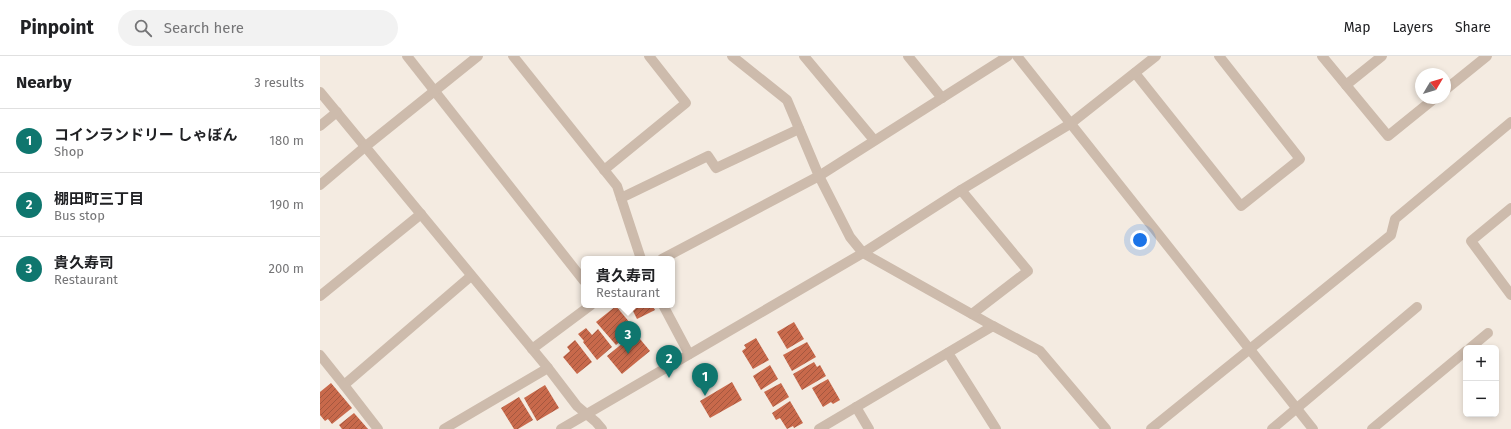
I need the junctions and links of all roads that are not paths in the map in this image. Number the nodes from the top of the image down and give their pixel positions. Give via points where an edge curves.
1 (407, 56) edge
2 (478, 56) edge
3 (513, 56) edge
4 (649, 56) edge
5 (732, 56) edge
6 (804, 56) edge
7 (908, 56) edge
8 (1008, 56) edge
9 (1017, 56) edge
10 (1156, 56) edge
11 (1219, 56) edge
12 (1322, 56) edge
13 (1382, 56) edge
14 (1487, 56) edge
15 (1135, 73) junction
16 (1346, 85) junction
17 (1451, 85) edge
18 (436, 90) junction
19 (320, 92) edge
20 (942, 98) junction
21 (1428, 104) edge
22 (337, 112) junction
23 (1511, 122) edge
24 (1070, 124) junction
25 (320, 126) edge
26 (799, 130) junction
27 (874, 140) junction
28 (366, 146) junction
29 (604, 170) junction
30 (819, 176) junction
31 (320, 185) edge
32 (961, 190) junction
33 (621, 198) junction
34 (1511, 208) edge
35 (421, 214) junction
36 (863, 253) junction
37 (640, 256) edge
38 (668, 256) edge
39 (471, 276) junction
40 (581, 276) edge
41 (1511, 295) edge
42 (320, 296) edge
43 (1417, 307) dead end
44 (587, 308) edge
45 (665, 308) edge
46 (972, 314) junction
47 (993, 326) junction
48 (1488, 333) dead end
49 (1474, 345) edge
50 (532, 349) junction
51 (1249, 349) junction
52 (948, 353) junction
53 (1463, 353) edge
54 (689, 354) junction
55 (320, 355) edge
56 (548, 368) junction
57 (344, 385) junction
58 (856, 408) junction
59 (1296, 408) junction
60 (586, 414) junction
61 (378, 429) edge
62 (444, 429) edge
63 (561, 429) edge
64 (602, 429) edge
65 (819, 429) edge
66 (869, 429) edge
67 (996, 429) edge
68 (1106, 429) edge
69 (1151, 429) edge
70 (1272, 429) edge
71 (1313, 429) edge
72 (1372, 429) edge

1 - 18 street
2 - 18 street
3 - 29 street
4 - 29 street via 686,103
5 - 26 street via 787,100
6 - 27 street
7 - 20 street
8 - 20 street
9 - 24 street
10 - 15 street
11 - 15 street via 1300,159 1241,206
12 - 16 street
13 - 16 street
14 - 17 street
15 - 24 street
16 - 21 street via 1388,136
18 - 28 street
18 - 40 street
19 - 22 street
20 - 27 street
22 - 25 street
22 - 28 street
23 - 51 street via 1395,219 1391,235
24 - 32 street
24 - 51 street
26 - 30 street
26 - 33 street via 716,168 708,156
27 - 30 street
28 - 31 street
28 - 35 street
29 - 33 street via 617,186
30 - 36 street via 850,237
30 - 38 street
32 - 36 street
32 - 46 street via 1028,271
33 - 37 street
34 - 41 street via 1471,241
35 - 39 street
35 - 42 street
36 - 46 street
36 - 54 street
39 - 50 street
39 - 57 street
43 - 59 street
44 - 50 street
45 - 54 street
46 - 47 street
47 - 52 street
47 - 68 street via 1040,351
48 - 49 street
50 - 56 street
51 - 59 street
51 - 69 street
52 - 58 street
52 - 67 street
53 - 72 street
54 - 60 street
55 - 57 street
56 - 60 street
56 - 62 street
57 - 61 street
58 - 65 street
58 - 66 street
59 - 70 street
59 - 71 street
60 - 63 street
60 - 64 street

